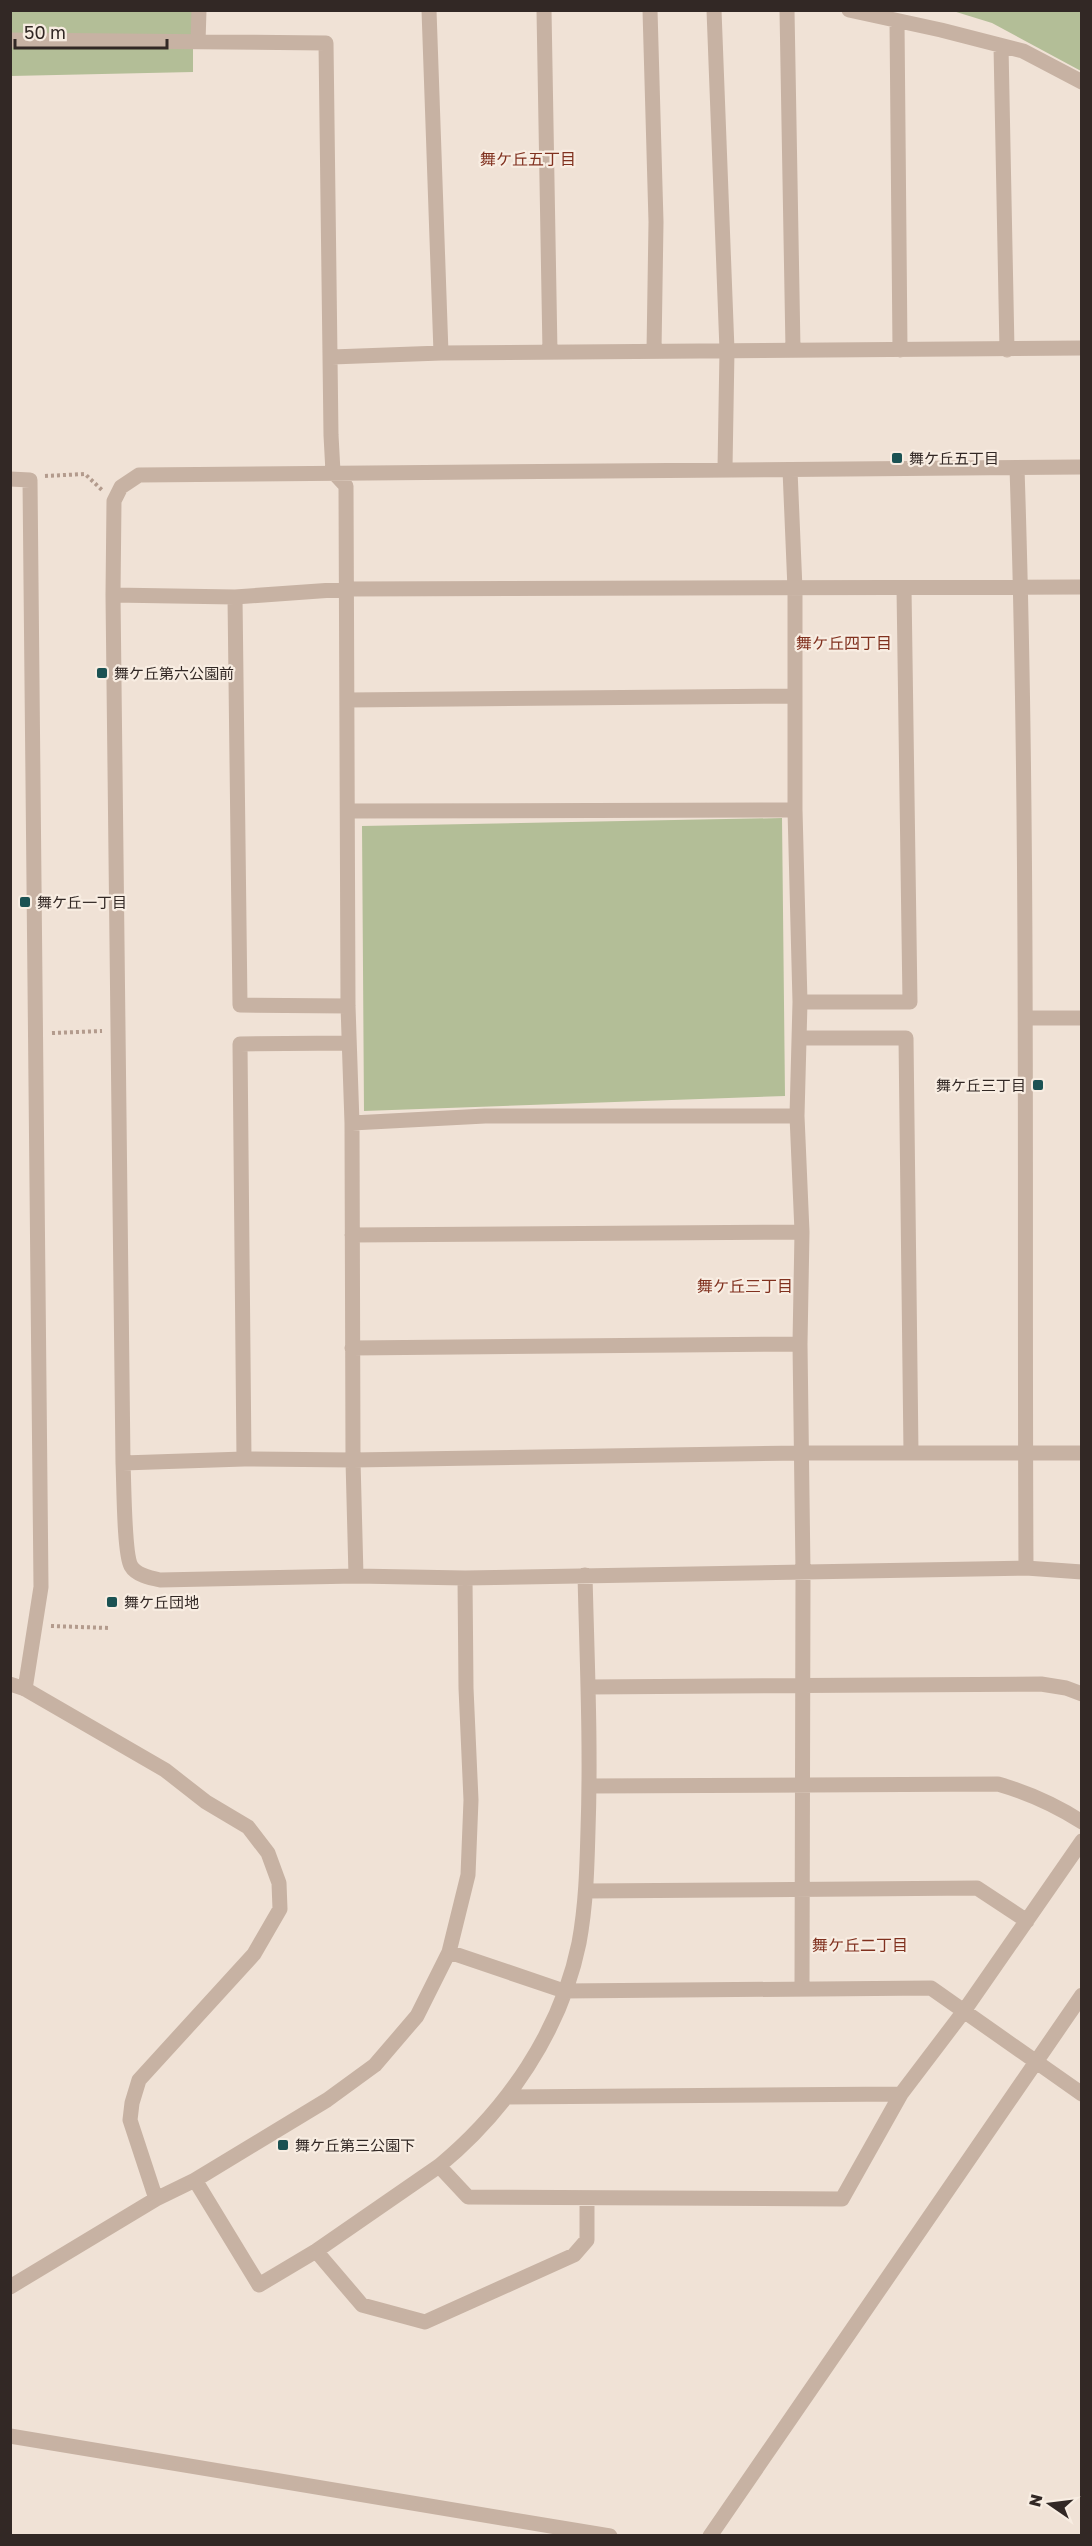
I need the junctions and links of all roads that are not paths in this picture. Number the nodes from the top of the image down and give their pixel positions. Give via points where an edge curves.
1 (199, 10) edge
2 (429, 10) edge
3 (544, 10) edge
4 (650, 10) edge
5 (714, 10) edge
6 (787, 10) edge
7 (849, 10) edge
8 (897, 21) junction
9 (10, 40) edge
10 (198, 42) junction
11 (1001, 46) junction
12 (1082, 82) edge
13 (1082, 348) edge
14 (793, 349) junction
15 (727, 350) junction
16 (900, 350) junction
17 (1007, 350) junction
18 (654, 351) junction
19 (550, 352) junction
20 (441, 353) junction
21 (332, 357) junction
22 (1082, 466) edge
23 (725, 468) junction
24 (1017, 468) junction
25 (790, 471) junction
26 (333, 472) junction
27 (10, 478) edge
28 (1021, 586) junction
29 (1082, 587) edge
30 (904, 588) junction
31 (347, 589) junction
32 (795, 589) junction
33 (113, 595) junction
34 (236, 597) junction
35 (795, 696) junction
36 (348, 700) junction
37 (795, 810) junction
38 (348, 811) junction
39 (800, 1002) junction
40 (348, 1006) junction
41 (1026, 1018) junction
42 (1082, 1018) edge
43 (799, 1038) junction
44 (349, 1043) junction
45 (797, 1116) junction
46 (352, 1123) junction
47 (802, 1232) junction
48 (352, 1235) junction
49 (800, 1344) junction
50 (352, 1348) junction
51 (802, 1453) junction
52 (1025, 1453) junction
53 (1082, 1453) edge
54 (911, 1454) junction
55 (244, 1459) junction
56 (353, 1460) junction
57 (123, 1463) junction
58 (1026, 1568) junction
59 (803, 1572) junction
60 (1082, 1572) edge
61 (585, 1575) junction
62 (356, 1576) junction
63 (465, 1578) junction
64 (10, 1684) edge
65 (803, 1684) junction
66 (588, 1686) junction
67 (25, 1689) junction
68 (1082, 1694) edge
69 (802, 1785) junction
70 (590, 1786) junction
71 (1082, 1822) edge
72 (1082, 1841) edge
73 (802, 1888) junction
74 (586, 1891) junction
75 (1027, 1921) junction
76 (450, 1952) junction
77 (802, 1988) junction
78 (564, 1991) junction
79 (1082, 1995) edge
80 (964, 2011) junction
81 (1033, 2062) junction
82 (902, 2094) junction
83 (1082, 2094) edge
84 (507, 2097) junction
85 (439, 2166) junction
86 (195, 2180) junction
87 (587, 2198) junction
88 (156, 2199) junction
89 (316, 2251) junction
90 (10, 2287) edge
91 (10, 2436) edge
92 (610, 2535) edge
93 (710, 2535) edge

1 - 10 street
2 - 20 street
3 - 19 street
4 - 18 street via 656,222
5 - 15 street
6 - 14 street
7 - 8 street
8 - 11 street
8 - 16 street
9 - 10 street
10 - 21 street via 326,43
11 - 12 street via 1023,51
11 - 17 street
13 - 17 street
14 - 15 street
14 - 16 street
15 - 18 street
15 - 23 street
16 - 17 street
18 - 19 street
19 - 20 street
20 - 21 street
21 - 26 street
22 - 24 street
23 - 25 street
23 - 26 street
24 - 25 street
24 - 28 street
25 - 32 street
26 - 31 street via 346,486
26 - 33 street via 139,476 121,487 114,501
27 - 67 street via 30,480 41,1587
28 - 29 street
28 - 30 street
28 - 41 street
30 - 32 street
30 - 39 street via 910,1002
31 - 32 street
31 - 34 street
31 - 36 street
32 - 35 street
33 - 34 street
33 - 57 street
34 - 40 street via 240,1005
35 - 36 street
35 - 37 street
36 - 38 street
37 - 38 street
37 - 39 street
38 - 40 street
39 - 43 street
40 - 44 street
41 - 42 street
41 - 52 street
43 - 45 street
43 - 54 street via 906,1038
44 - 46 street
44 - 55 street via 240,1044
45 - 46 street via 484,1116
45 - 47 street
46 - 48 street
47 - 48 street
47 - 49 street
48 - 50 street
49 - 50 street
49 - 51 street
50 - 56 street
51 - 54 street
51 - 56 street
51 - 59 street
52 - 53 street
52 - 54 street
52 - 58 street
55 - 56 street
55 - 57 street
56 - 62 street
57 - 62 street via 126,1552 131,1568 145,1576 160,1580
58 - 59 street
58 - 60 street
59 - 61 street
59 - 65 street
61 - 63 street
61 - 66 street
62 - 63 street
63 - 76 street via 471,1800 468,1875
64 - 67 street
65 - 66 street
65 - 68 street via 1041,1684
65 - 69 street
66 - 70 street
67 - 88 street via 165,1770 206,1802 248,1827 268,1852 279,1883 280,1908 254,1954 139,2080 130,2120
69 - 70 street
69 - 71 street via 998,1784 1051,1802
69 - 73 street
70 - 74 street
72 - 75 street
73 - 74 street
73 - 75 street via 977,1888
73 - 77 street
74 - 78 street via 578,1944
75 - 80 street
76 - 78 street
76 - 86 street via 417,2016 375,2065 327,2100
77 - 78 street
77 - 80 street via 931,1988
78 - 84 street via 544,2038
79 - 81 street
80 - 81 street
80 - 82 street
81 - 83 street
81 - 93 street
82 - 84 street
82 - 87 street via 842,2199
84 - 85 street via 458,2151
85 - 87 street via 468,2197
85 - 89 street
86 - 88 street
86 - 89 street via 259,2285
87 - 89 street via 587,2240 574,2254 425,2322 362,2305
88 - 90 street
91 - 92 street

